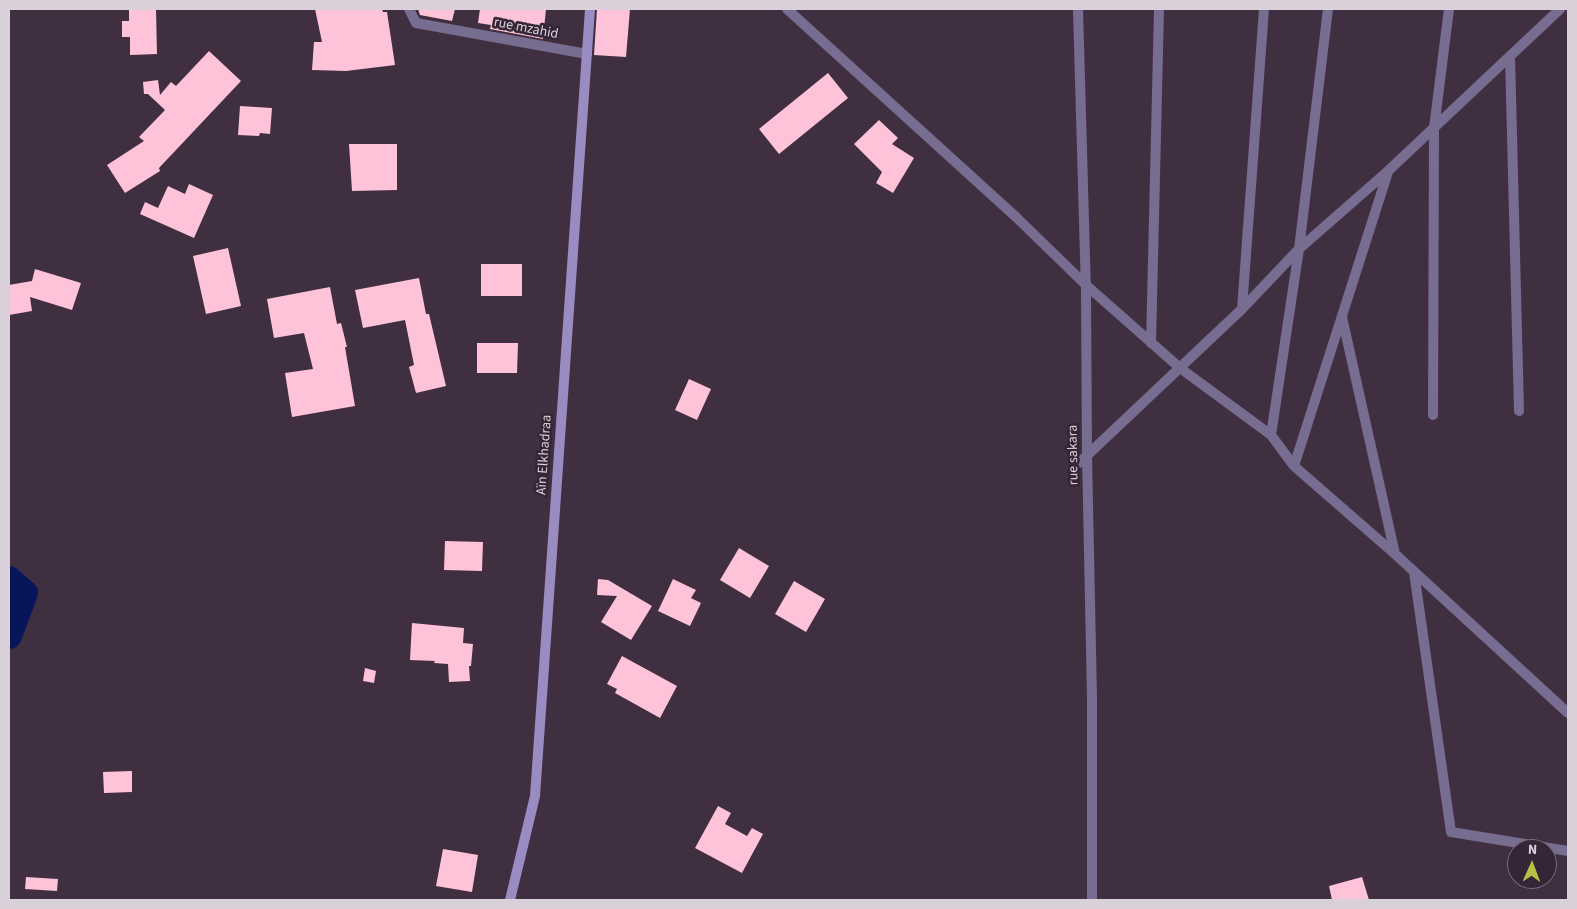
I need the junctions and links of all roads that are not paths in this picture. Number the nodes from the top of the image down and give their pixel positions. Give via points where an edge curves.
1 (409, 9) edge
2 (590, 9) edge
3 (787, 9) edge
4 (1078, 9) edge
5 (1159, 9) edge
6 (1264, 9) edge
7 (1328, 9) edge
8 (1449, 9) edge
9 (1560, 9) edge
10 (586, 54) junction
11 (1510, 56) junction
12 (1434, 128) junction
13 (1388, 171) junction
14 (1299, 249) junction
15 (1086, 285) junction
16 (1242, 309) junction
17 (1341, 316) junction
18 (1151, 343) junction
19 (1180, 368) junction
20 (1519, 411) dead end
21 (1433, 415) dead end
22 (1271, 435) junction
23 (1087, 455) junction
24 (1078, 463) dead end
25 (1294, 466) junction
26 (1395, 554) junction
27 (1414, 572) junction
28 (1568, 713) edge
29 (1568, 851) edge
30 (510, 900) edge
31 (1092, 900) edge

1 - 10 street, rue mzahid via 416,23
2 - 10 main road, Aïn Elkhadraa
3 - 15 street
4 - 15 street, rue sakara
5 - 18 street
6 - 16 street
7 - 14 street
8 - 12 street
9 - 11 street
10 - 30 main road, Aïn Elkhadraa via 535,796
11 - 12 street
11 - 20 street
12 - 13 street
12 - 21 street
13 - 14 street
13 - 17 street
14 - 16 street
14 - 22 street
15 - 18 street
15 - 23 street, rue sakara
16 - 19 street
17 - 25 street
17 - 26 street
18 - 19 street
19 - 22 street
19 - 23 street
22 - 25 street
23 - 24 street
23 - 31 street, rue sakara
25 - 26 street
26 - 27 street
27 - 28 street
27 - 29 street via 1451,832

